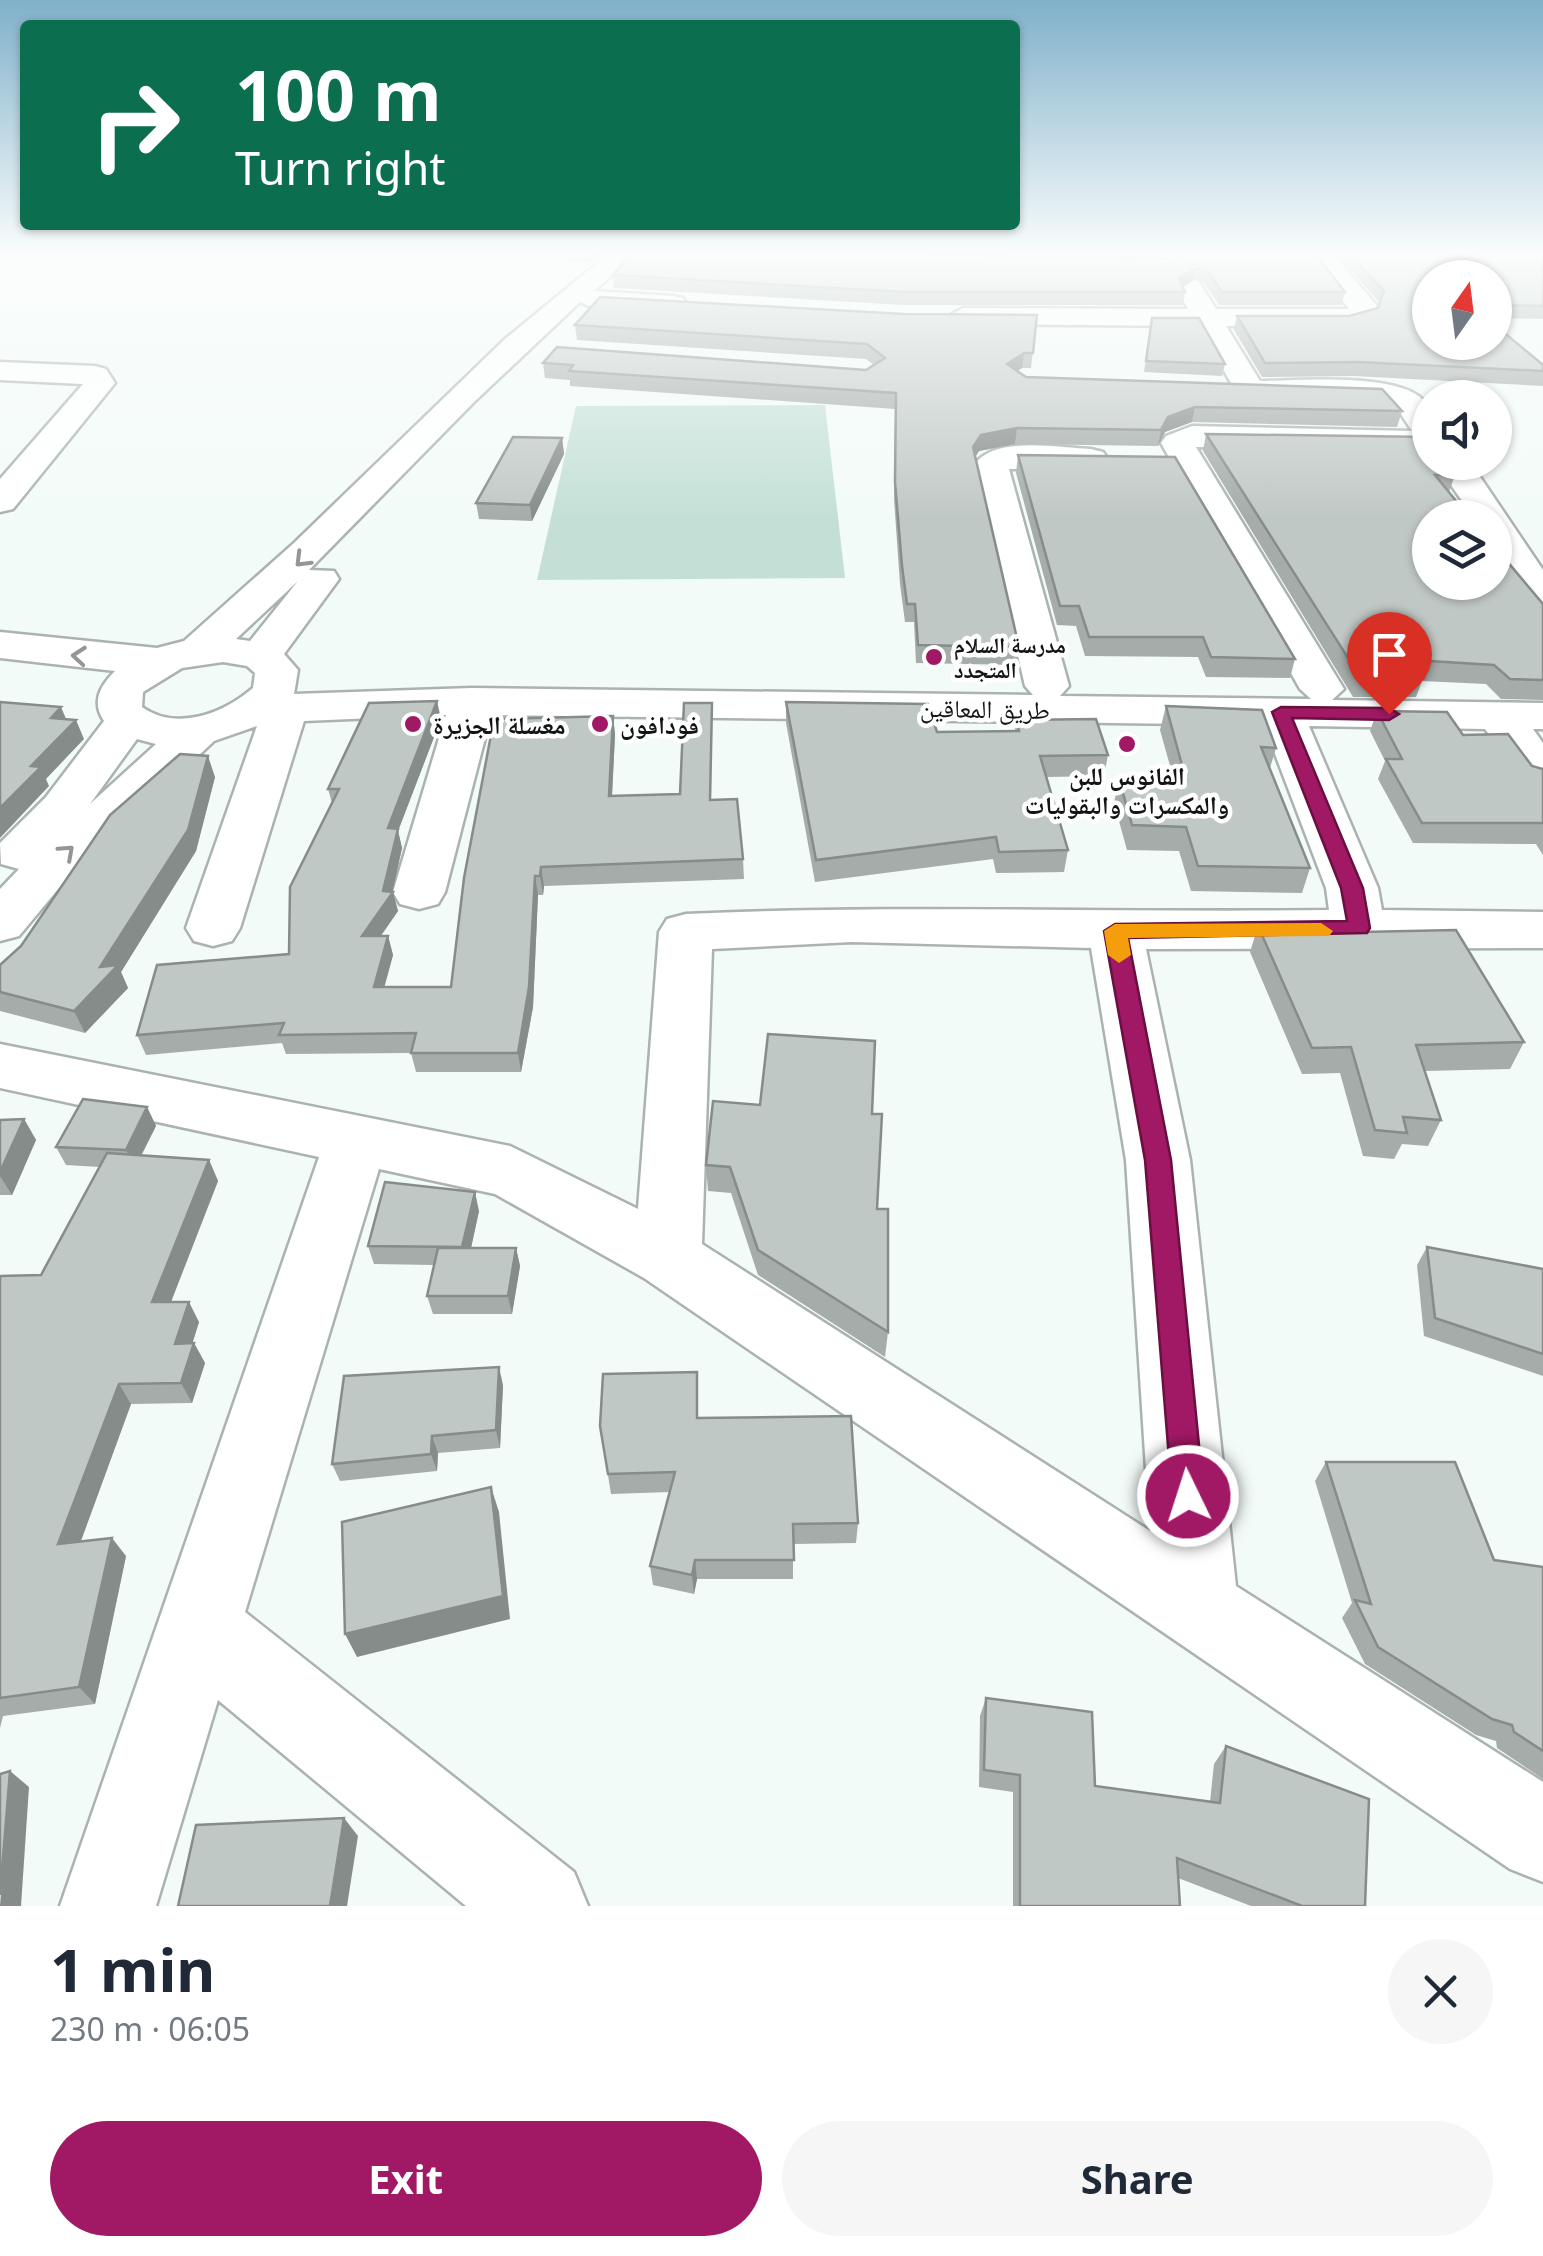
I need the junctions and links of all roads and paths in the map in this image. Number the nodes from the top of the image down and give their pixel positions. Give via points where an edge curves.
1 (518, 341) edge
2 (553, 341) edge
3 (1221, 341) edge
4 (0, 371) edge
5 (1212, 388) edge
6 (1250, 390) junction
7 (1412, 407) edge
8 (1412, 441) edge
9 (1184, 461) junction
10 (0, 501) edge
11 (1512, 550) edge
12 (1543, 604) edge
13 (0, 646) edge
14 (179, 656) junction
15 (0, 669) edge
16 (1047, 686) junction
17 (268, 687) junction
18 (1543, 693) edge
19 (472, 701) junction
20 (1301, 701) junction
21 (123, 710) junction
22 (1498, 716) junction
23 (1543, 716) edge
24 (200, 730) junction
25 (1543, 774) edge
26 (0, 873) edge
27 (419, 892) dead end
28 (0, 923) edge
29 (213, 928) dead end
30 (1359, 928) junction
31 (1543, 930) edge
32 (1115, 931) junction
33 (0, 1066) edge
34 (357, 1137) junction
35 (668, 1258) junction
36 (1197, 1609) junction
37 (199, 1629) junction
38 (1543, 1836) edge
39 (108, 1906) edge
40 (540, 1906) edge

1 -> 14 street via 288,574
2 - 17 street via 358,534
3 - 6 street
4 - 10 street via 95,375 100,383
5 - 6 street
6 - 7 street via 1390,392
8 - 9 street via 1192,436 1178,443
9 - 16 street via 992,462
9 - 20 street
11 - 12 street
14 -> 13 street via 74,656
14 - 17 street via 223,649
14 - 21 street via 130,679
15 - 21 street
16 - 17 street, طريق المعاقين via 429,677
16 - 20 street, طريق المعاقين
17 - 19 street, طريق المعاقين
17 - 24 street
17 - 29 street
18 - 20 street, طريق المعاقين
19 - 20 street, طريق المعاقين
19 - 27 street
20 - 22 street, طريق المعاقين
20 - 30 street
21 - 24 street via 158,730
21 - 26 street via 63,807
22 - 23 street, طريق المعاقين
22 - 25 street
28 -> 24 street via 41,876
30 - 31 street
30 - 32 street
32 - 35 street via 852,924 686,932
32 - 36 street via 1158,1160
33 - 34 street
34 - 35 street via 510,1172
34 - 37 street
35 - 36 street
36 - 38 street
37 - 39 street
37 - 40 street

